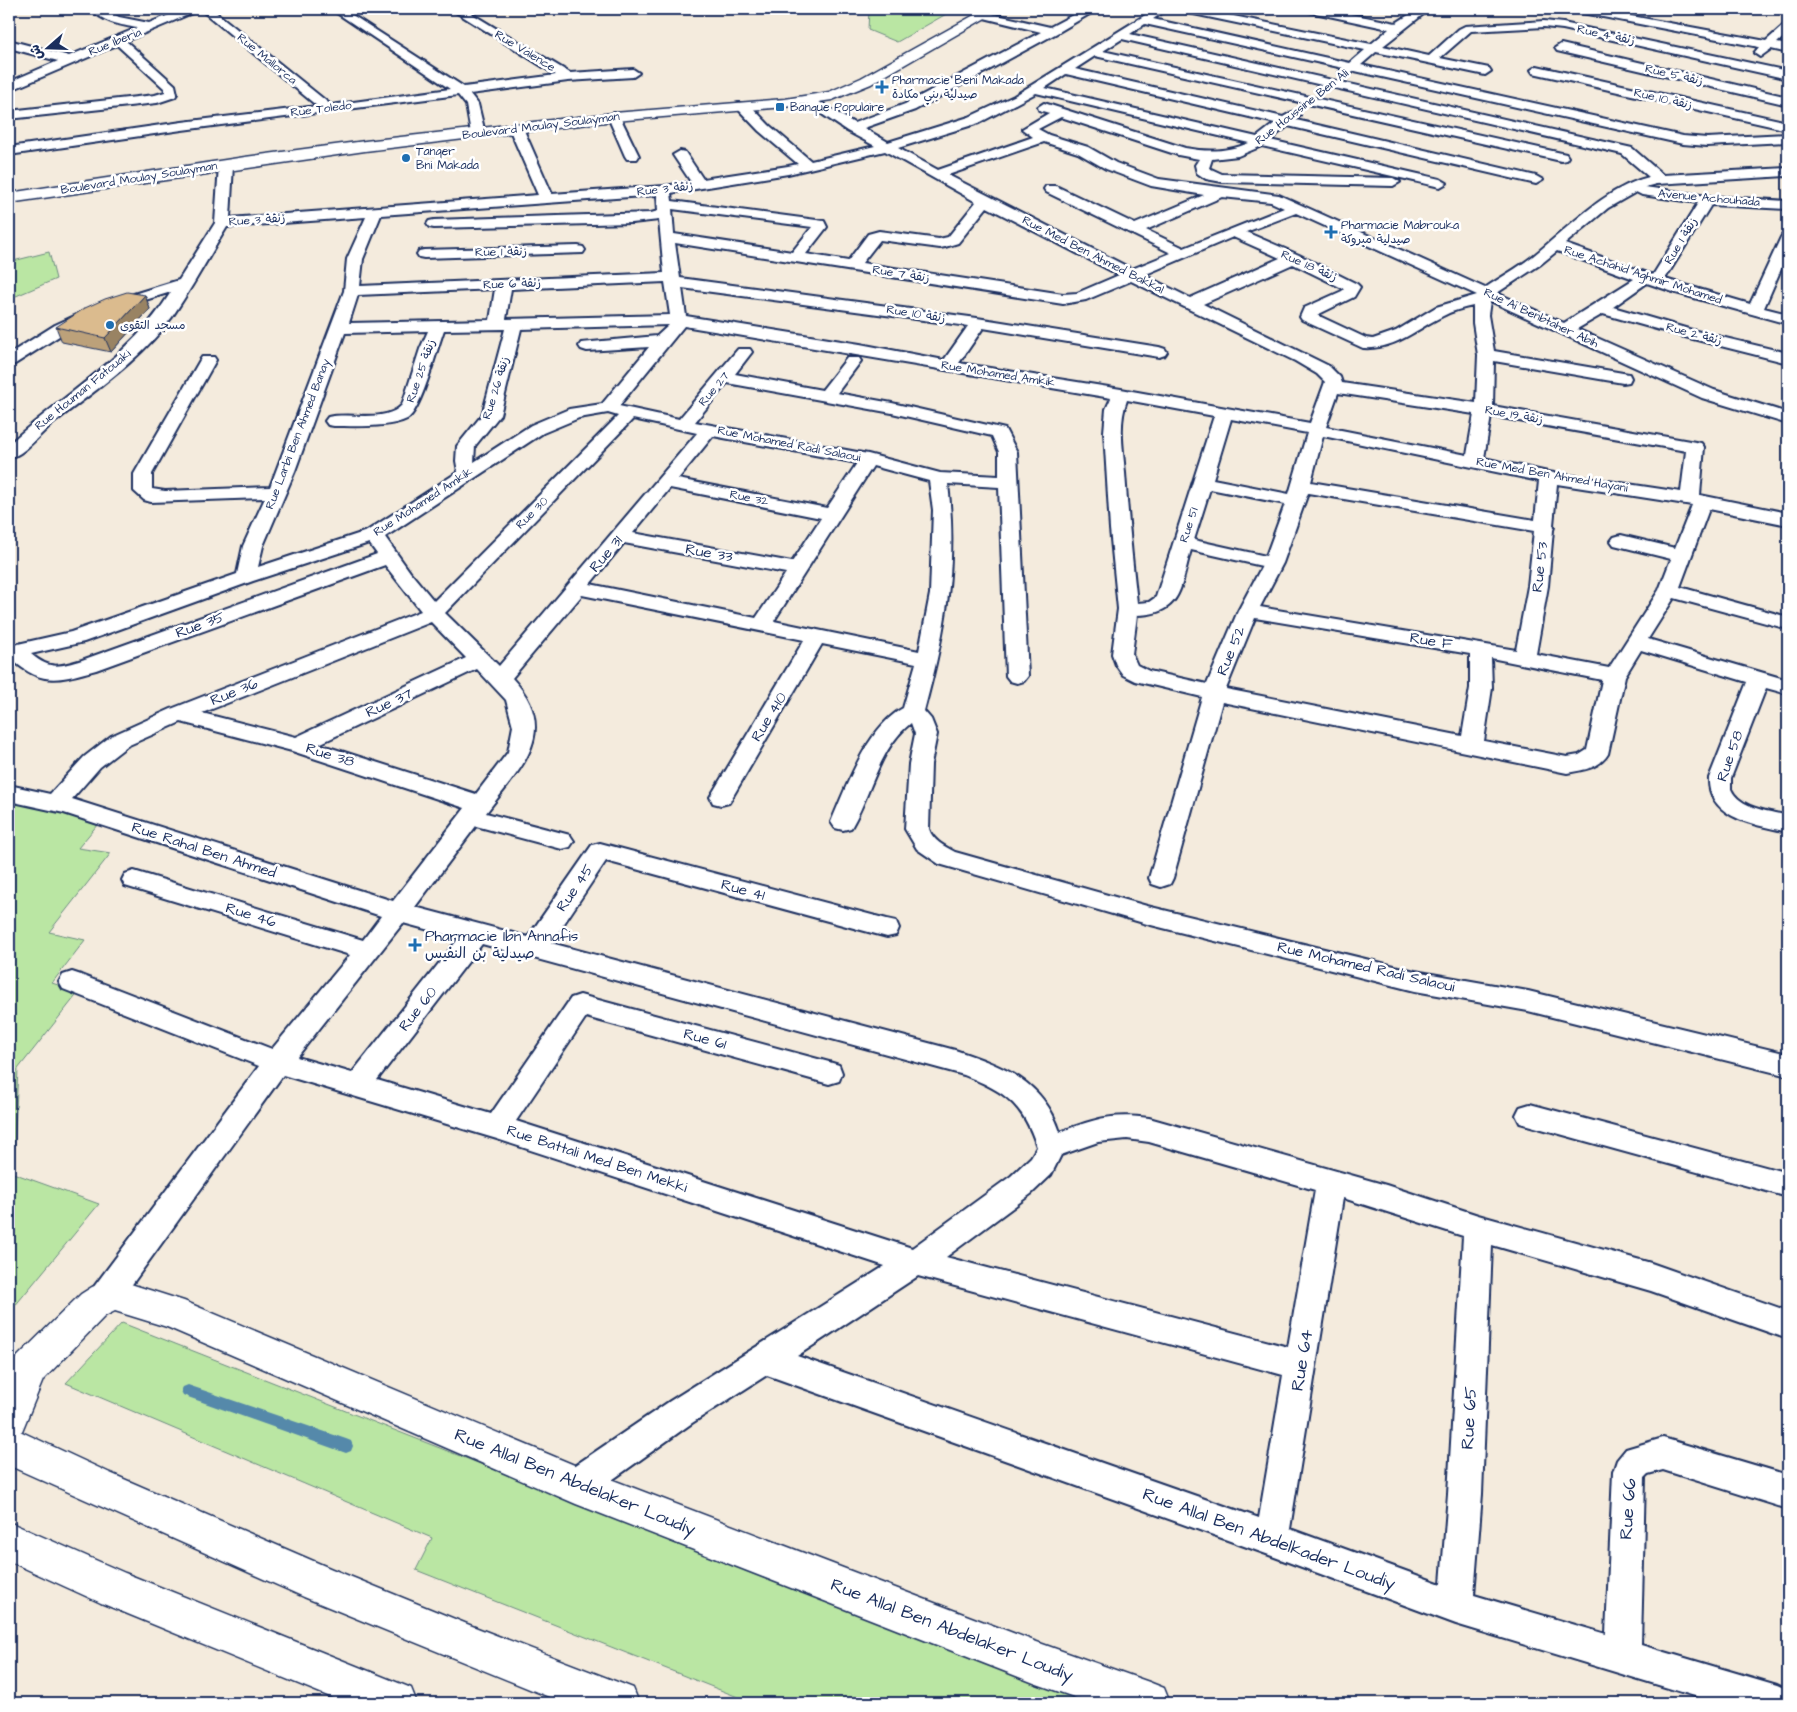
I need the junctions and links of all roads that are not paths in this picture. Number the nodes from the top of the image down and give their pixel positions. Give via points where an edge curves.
1 (97, 9) edge
2 (193, 9) edge
3 (205, 9) edge
4 (336, 9) edge
5 (456, 9) edge
6 (1092, 9) edge
7 (1162, 9) edge
8 (1184, 9) edge
9 (1310, 9) edge
10 (1577, 9) edge
11 (1404, 10) dead end
12 (1421, 11) edge
13 (989, 12) edge
14 (1512, 14) dead end
15 (1145, 21) junction
16 (1523, 24) junction
17 (150, 27) junction
18 (1398, 27) junction
19 (1788, 27) edge
20 (1053, 31) junction
21 (1119, 36) junction
22 (119, 41) junction
23 (9, 42) edge
24 (1768, 45) junction
25 (1374, 48) junction
26 (1561, 48) dead end
27 (1788, 49) edge
28 (1092, 52) junction
29 (68, 60) junction
30 (1432, 60) junction
31 (1353, 66) junction
32 (1746, 66) junction
33 (1064, 70) junction
34 (1537, 70) dead end
35 (1485, 71) dead end
36 (634, 73) dead end
37 (1788, 75) edge
38 (568, 77) junction
39 (1332, 84) junction
40 (9, 86) edge
41 (1725, 87) junction
42 (1034, 89) junction
43 (461, 91) junction
44 (1018, 99) junction
45 (807, 100) junction
46 (1310, 100) junction
47 (1788, 101) edge
48 (743, 106) junction
49 (1702, 108) junction
50 (328, 109) junction
51 (1060, 112) junction
52 (9, 115) edge
53 (614, 116) junction
54 (1684, 116) dead end
55 (1286, 121) junction
56 (1788, 126) edge
57 (516, 128) junction
58 (852, 128) junction
59 (478, 133) junction
60 (1044, 138) junction
61 (1788, 138) edge
62 (1259, 141) junction
63 (886, 147) junction
64 (9, 151) edge
65 (632, 156) dead end
66 (680, 156) dead end
67 (1207, 156) junction
68 (1561, 158) dead end
69 (1465, 163) junction
70 (226, 165) junction
71 (808, 165) junction
72 (1788, 172) edge
73 (936, 175) junction
74 (1448, 178) junction
75 (1536, 180) dead end
76 (1660, 180) junction
77 (700, 185) junction
78 (1051, 188) dead end
79 (1631, 190) junction
80 (1220, 193) junction
81 (9, 198) edge
82 (547, 199) junction
83 (985, 200) junction
84 (1706, 200) junction
85 (665, 202) junction
86 (1788, 204) edge
87 (440, 207) junction
88 (1297, 208) junction
89 (375, 212) junction
90 (222, 223) junction
91 (434, 224) junction
92 (1134, 229) junction
93 (1233, 232) junction
94 (668, 237) junction
95 (1788, 237) edge
96 (1556, 246) junction
97 (578, 250) dead end
98 (1183, 253) junction
99 (424, 254) junction
100 (796, 257) junction
101 (1294, 258) junction
102 (852, 266) junction
103 (1132, 275) junction
104 (673, 280) junction
105 (1651, 280) junction
106 (186, 283) junction
107 (504, 284) junction
108 (414, 288) junction
109 (352, 291) junction
110 (1016, 292) junction
111 (1484, 296) junction
112 (1190, 304) junction
113 (1601, 308) junction
114 (1755, 310) junction
115 (995, 318) junction
116 (1788, 319) edge
117 (679, 320) junction
118 (506, 324) junction
119 (438, 326) junction
120 (339, 328) junction
121 (1565, 329) junction
122 (662, 341) junction
123 (586, 346) dead end
124 (744, 352) dead end
125 (1159, 352) dead end
126 (1486, 355) junction
127 (1788, 358) edge
128 (208, 360) dead end
129 (9, 361) edge
130 (853, 361) dead end
131 (948, 366) junction
132 (724, 378) junction
133 (1622, 378) dead end
134 (1333, 387) junction
135 (1121, 394) junction
136 (826, 396) junction
137 (608, 408) junction
138 (1485, 410) junction
139 (630, 413) junction
140 (1224, 413) junction
141 (1788, 419) edge
142 (334, 421) dead end
143 (684, 424) junction
144 (710, 430) junction
145 (1316, 431) junction
146 (9, 453) edge
147 (868, 459) junction
148 (1474, 462) junction
149 (468, 473) junction
150 (1548, 477) junction
151 (938, 478) junction
152 (666, 482) junction
153 (1008, 482) junction
154 (1203, 482) junction
155 (277, 492) junction
156 (1298, 493) junction
157 (1696, 501) junction
158 (832, 515) junction
159 (1788, 519) edge
160 (1545, 527) junction
161 (374, 535) junction
162 (621, 537) junction
163 (1621, 542) dead end
164 (1183, 544) junction
165 (1682, 555) junction
166 (388, 557) junction
167 (1273, 563) junction
168 (798, 569) junction
169 (246, 577) junction
170 (578, 588) junction
171 (1670, 590) junction
172 (1128, 609) junction
173 (1248, 611) junction
174 (434, 613) junction
175 (1788, 622) edge
176 (762, 626) junction
177 (816, 637) junction
178 (1635, 642) junction
179 (1480, 649) junction
180 (12, 652) edge
181 (1525, 657) junction
182 (928, 659) junction
183 (479, 660) junction
184 (1017, 676) dead end
185 (1614, 676) junction
186 (501, 678) junction
187 (1759, 679) junction
188 (1788, 687) edge
189 (1214, 693) junction
190 (913, 712) junction
191 (179, 714) junction
192 (298, 745) junction
193 (1472, 745) junction
194 (9, 792) edge
195 (721, 797) dead end
196 (55, 804) junction
197 (475, 810) junction
198 (843, 822) dead end
199 (1786, 823) edge
200 (562, 841) dead end
201 (600, 851) joint
202 (1161, 878) dead end
203 (134, 880) dead end
204 (398, 912) junction
205 (887, 928) dead end
206 (477, 934) junction
207 (534, 949) junction
208 (368, 951) junction
209 (72, 982) dead end
210 (277, 1062) junction
211 (1788, 1065) edge
212 (830, 1073) dead end
213 (358, 1085) junction
214 (1530, 1114) dead end
215 (497, 1127) junction
216 (1051, 1147) junction
217 (1330, 1182) junction
218 (1788, 1185) edge
219 (1478, 1228) junction
220 (915, 1262) junction
221 (104, 1298) junction
222 (1788, 1325) edge
223 (765, 1360) junction
224 (1301, 1366) junction
225 (19, 1381) edge
226 (9, 1418) edge
227 (9, 1444) edge
228 (576, 1485) junction
229 (1788, 1492) edge
230 (1272, 1539) junction
231 (9, 1541) edge
232 (1456, 1606) junction
233 (1623, 1657) junction
234 (396, 1703) edge
235 (618, 1703) edge
236 (1149, 1703) edge
237 (1777, 1703) edge

1 - 17 street via 119,21
2 - 17 street, Rue Iberia
3 - 50 street, Rue Mallorca
4 - 43 street
5 - 38 street, Rue Valence
6 - 20 street
7 - 15 street, Rue 3 زنقة
8 - 25 street
9 - 18 street
10 - 24 street
11 - 12 street
12 - 18 street, Rue Houssine Ben Ali
13 - 20 street
13 - 45 main road, Boulevard Moulay Soulayman via 866,81 832,96
14 - 16 street
15 - 21 street, Rue 3 زنقة
15 - 31 street
16 - 30 street, Rue 4 زنقة via 1470,28
16 - 32 street, Rue 4 زنقة via 1563,26
17 - 22 street, Rue Iberia
18 - 25 street, Rue Houssine Ben Ali
19 - 24 street
20 - 58 street via 910,108
21 - 28 street, Rue 3 زنقة
21 - 39 street
22 - 29 street, Rue Iberia
22 - 52 street via 171,88 172,94 157,99
23 - 29 street
24 - 27 street
24 - 32 street
25 - 30 street
25 - 31 street, Rue Houssine Ben Ali
26 - 41 street, Rue 5 زنقة
28 - 33 street, Rue 3 زنقة
28 - 46 street
29 - 40 street, Rue Iberia
30 - 35 street
31 - 39 street, Rue Houssine Ben Ali
31 - 61 street via 1683,140
32 - 37 street, Rue 4 زنقة
33 - 42 street, Rue 3 زنقة
33 - 55 street
34 - 49 street, Rue 10 زنقة
36 - 38 street, Rue Toledo
38 - 43 street, Rue Toledo
39 - 46 street, Rue Houssine Ben Ali
39 - 76 street via 1627,151
41 - 47 street, Rue 5 زنقة
41 - 49 street
42 - 44 street, Rue 3 زنقة
42 - 62 street
43 - 50 street, Rue Toledo
43 - 59 street via 472,104
44 - 51 street, Rue Houssine Ben Ali
44 - 63 street, Rue 3 زنقة via 974,120
45 - 48 main road, Boulevard Moulay Soulayman
45 - 58 street, Rue Med Ben Ahmed Bakkal
46 - 55 street, Rue Houssine Ben Ali
46 - 68 street
48 - 53 main road, Boulevard Moulay Soulayman
48 - 71 street
49 - 54 street via 1696,115
49 - 56 street, Rue 10 زنقة
50 - 64 street, Rue Toledo
51 - 60 street via 1029,129
51 - 67 street, Rue Houssine Ben Ali via 1183,152
53 - 57 main road, Boulevard Moulay Soulayman
53 - 65 street
55 - 62 street, Rue Houssine Ben Ali
55 - 69 street
57 - 59 main road, Boulevard Moulay Soulayman
57 - 82 street
58 - 63 street, Rue Med Ben Ahmed Bakkal
59 - 70 main road, Boulevard Moulay Soulayman
60 - 73 street
60 - 80 street, Rue Ai Benbtaher Abih via 1083,150 1145,180
62 - 67 street, Rue Houssine Ben Ali via 1233,153
62 - 74 street
63 - 71 street, Rue 3 زنقة
63 - 73 street, Rue Med Ben Ahmed Bakkal
66 - 77 street
67 - 74 street via 1202,170 1222,178
69 - 74 street
69 - 75 street
70 - 81 main road, Boulevard Moulay Soulayman
70 - 90 street, Rue Houman Fatouaki
71 - 77 street, Rue 3 زنقة
72 - 76 street
73 - 83 street, Rue Med Ben Ahmed Bakkal
76 - 79 street via 1642,183
77 - 85 street, Rue 3 زنقة
78 - 92 street
79 - 84 street, Avenue Achouhada
79 - 96 street via 1603,205
80 - 88 street, Rue Ai Benbtaher Abih via 1268,196
80 - 92 street
82 - 85 street, Rue 3 زنقة
82 - 87 street, Rue 3 زنقة
83 - 102 street via 953,240 940,244 878,235 873,237
83 - 103 street, Rue Med Ben Ahmed Bakkal
84 - 86 street, Avenue Achouhada
84 - 105 street, Rue 1 زنقة
85 - 91 street via 652,217 632,219
85 - 94 street
85 - 100 street via 819,224 820,227
87 - 89 street, Rue 3 زنقة
87 - 91 street
88 - 93 street, Rue 7 زنقة
88 - 111 street, Rue Ai Benbtaher Abih
89 - 90 street, Rue 3 زنقة
89 - 109 street, Rue Larbi Ben Ahmed Banay via 355,259
90 - 106 street, Rue Houman Fatouaki
91 - 99 street
92 - 98 street
93 - 98 street, Rue 7 زنقة
93 - 101 street, Rue 18 زنقة
94 - 100 street, Rue 7 زنقة
94 - 104 street
95 - 114 street
96 - 105 street, Rue Achahid Aghmir Mohamed
96 - 111 street
97 - 99 street, Rue 1 زنقة
98 - 103 street, Rue 7 زنقة
99 - 108 street
100 - 102 street, Rue 7 زنقة
101 - 111 street, Rue 18 زنقة via 1352,287 1349,294 1310,311 1308,317 1363,343 1388,340 1436,313
101 - 112 street
102 - 110 street, Rue 7 زنقة
103 - 110 street, Rue 7 زنقة via 1070,299
103 - 112 street, Rue Med Ben Ahmed Bakkal
104 - 107 street, Rue 6 زنقة
104 - 115 street, Rue 10 زنقة via 874,308
104 - 117 street
105 - 113 street, Rue 1 زنقة
105 - 114 street, Rue Achahid Aghmir Mohamed
106 - 129 street via 104,308 61,328
106 - 146 street, Rue Houman Fatouaki via 165,315 139,344
107 - 108 street, Rue 6 زنقة
107 - 118 street
108 - 109 street, Rue 6 زنقة
109 - 120 street, Rue Larbi Ben Ahmed Banay
110 - 115 street
111 - 121 street, Rue Ai Benbtaher Abih
111 - 126 street via 1479,314
112 - 134 street, Rue Med Ben Ahmed Bakkal via 1322,370 1334,381
113 - 121 street, Rue 1 زنقة
113 - 127 street, Rue 2 زنقة
114 - 116 street, Rue Achahid Aghmir Mohamed
115 - 125 street, Rue 10 زنقة
115 - 131 street
117 - 118 street, Rue Mohamed Amkik
117 - 122 street via 675,329
117 - 131 street, Rue Mohamed Amkik
118 - 119 street, Rue Mohamed Amkik
118 - 149 street, Rue 26 زنقة via 491,415 463,452
119 - 120 street, Rue Mohamed Amkik
119 - 142 street, Rue 25 زنقة via 410,406 402,415 378,420
120 - 155 street, Rue Larbi Ben Ahmed Banay
121 - 141 street, Rue Ai Benbtaher Abih via 1708,394
122 - 123 street
122 - 137 street
124 - 132 street, Rue 27
126 - 133 street
126 - 138 street
128 - 155 street via 143,474 142,491 151,496 165,497
130 - 136 street
131 - 135 street, Rue Mohamed Amkik
132 - 136 street
132 - 143 street, Rue 27
134 - 138 street, Rue 19 زنقة
134 - 145 street
135 - 140 street, Rue Mohamed Amkik
135 - 172 street via 1115,409 1113,432
136 - 153 street via 999,433 1008,448
137 - 139 street, Rue Mohamed Radi Salaoui
137 - 149 street, Rue Mohamed Amkik via 575,412 556,420
138 - 148 street
138 - 157 street, Rue 19 زنقة via 1696,447
139 - 143 street, Rue Mohamed Radi Salaoui
139 - 174 street, Rue 30
140 - 145 street, Rue Mohamed Amkik
140 - 154 street, Rue 51
143 - 144 street, Rue Mohamed Radi Salaoui
144 - 147 street, Rue Mohamed Radi Salaoui
144 - 152 street, Rue 31
145 - 148 street, Rue Med Ben Ahmed Hayani
145 - 156 street, Rue 52
147 - 151 street, Rue Mohamed Radi Salaoui
147 - 158 street
148 - 150 street, Rue Med Ben Ahmed Hayani
149 - 161 street, Rue Mohamed Amkik
150 - 157 street, Rue Med Ben Ahmed Hayani
150 - 160 street, Rue 53
151 - 153 street, Rue Mohamed Radi Salaoui
151 - 182 street via 942,510 940,594
152 - 158 street, Rue 32
152 - 162 street, Rue 31
153 - 184 street
154 - 156 street
154 - 164 street, Rue 51
155 - 169 street, Rue Larbi Ben Ahmed Banay via 253,546
156 - 160 street
156 - 167 street, Rue 52
157 - 159 street, Rue Med Ben Ahmed Hayani
157 - 165 street
158 - 168 street
160 - 181 street, Rue 53
161 - 166 street
161 - 169 street, Rue Mohamed Amkik
162 - 168 street, Rue 33
162 - 170 street, Rue 31
163 - 165 street
164 - 167 street
164 - 172 street, Rue 51 via 1162,604
165 - 171 street
166 - 174 street
166 - 180 street, Rue 35 via 71,670 39,670
167 - 173 street, Rue 52
168 - 176 street
169 - 180 street, Rue Mohamed Amkik via 77,637
170 - 176 street
170 - 186 street, Rue 31
171 - 175 street
171 - 178 street
172 - 189 street via 1122,654 1130,670 1142,676
173 - 179 street, Rue F
173 - 189 street, Rue 52
174 - 183 street
174 - 191 street, Rue 36
176 - 177 street
177 - 182 street
177 - 195 street, Rue 410
178 - 185 street
178 - 187 street
179 - 181 street, Rue F
179 - 193 street via 1481,688
181 - 185 street, Rue F
182 - 190 street
183 - 186 street
183 - 192 street, Rue 37
185 - 193 street via 1596,754 1585,762 1567,765
186 - 197 street via 524,716 524,732 519,754
187 - 188 street
187 - 199 street, Rue 58 via 1720,778 1719,791 1736,809
189 - 193 street
189 - 202 street, Rue 52
190 - 198 street via 901,717 888,731 856,788
190 - 211 street, Rue Mohamed Radi Salaoui via 926,734 920,764 917,829 927,847 947,858 1166,920 1415,980 1538,1004
191 - 192 street, Rue 38
191 - 196 street, Rue 36 via 119,741 92,762
192 - 197 street, Rue 38
194 - 196 street, Rue Rahal Ben Ahmed
196 - 204 street, Rue Rahal Ben Ahmed
197 - 200 street
197 - 204 street
201 - 205 street, Rue 41
201 - 207 street, Rue 45
203 - 208 street, Rue 46
204 - 206 street, Rue Rahal Ben Ahmed
204 - 208 street
206 - 207 street, Rue Rahal Ben Ahmed
206 - 213 street, Rue 60
207 - 216 street, Rue Rahal Ben Ahmed via 990,1073 1027,1097 1046,1127
208 - 210 street
209 - 210 street, Rue Battali Med Ben Mekki
210 - 213 street, Rue Battali Med Ben Mekki
210 - 221 street
212 - 215 street, Rue 61 via 580,1005
213 - 215 street, Rue Battali Med Ben Mekki
214 - 218 street
215 - 220 street, Rue Battali Med Ben Mekki
216 - 217 street via 1097,1130 1149,1130
216 - 220 street via 1041,1166 1021,1185
217 - 219 street
217 - 224 street, Rue 64
219 - 222 street via 1651,1277
219 - 232 street, Rue 65
220 - 223 street
220 - 224 street, Rue Battali Med Ben Mekki
221 - 225 main road via 86,1311
221 - 228 main road, Rue Allal Ben Abdelaker Loudiy via 115,1295 172,1312
223 - 228 street via 681,1412
223 - 230 street, Rue Allal Ben Abdelkader Loudiy
224 - 230 street, Rue 64
225 - 226 main road
227 - 235 main road via 176,1523 529,1670
228 - 236 main road, Rue Allal Ben Abdelaker Loudiy via 1034,1662
229 - 233 street, Rue 66 via 1663,1454 1638,1460 1629,1472
230 - 232 street, Rue Allal Ben Abdelkader Loudiy
231 - 234 main road via 115,1589
232 - 233 street, Rue Allal Ben Abdelkader Loudiy
233 - 237 street, Rue Allal Ben Abdelkader Loudiy

